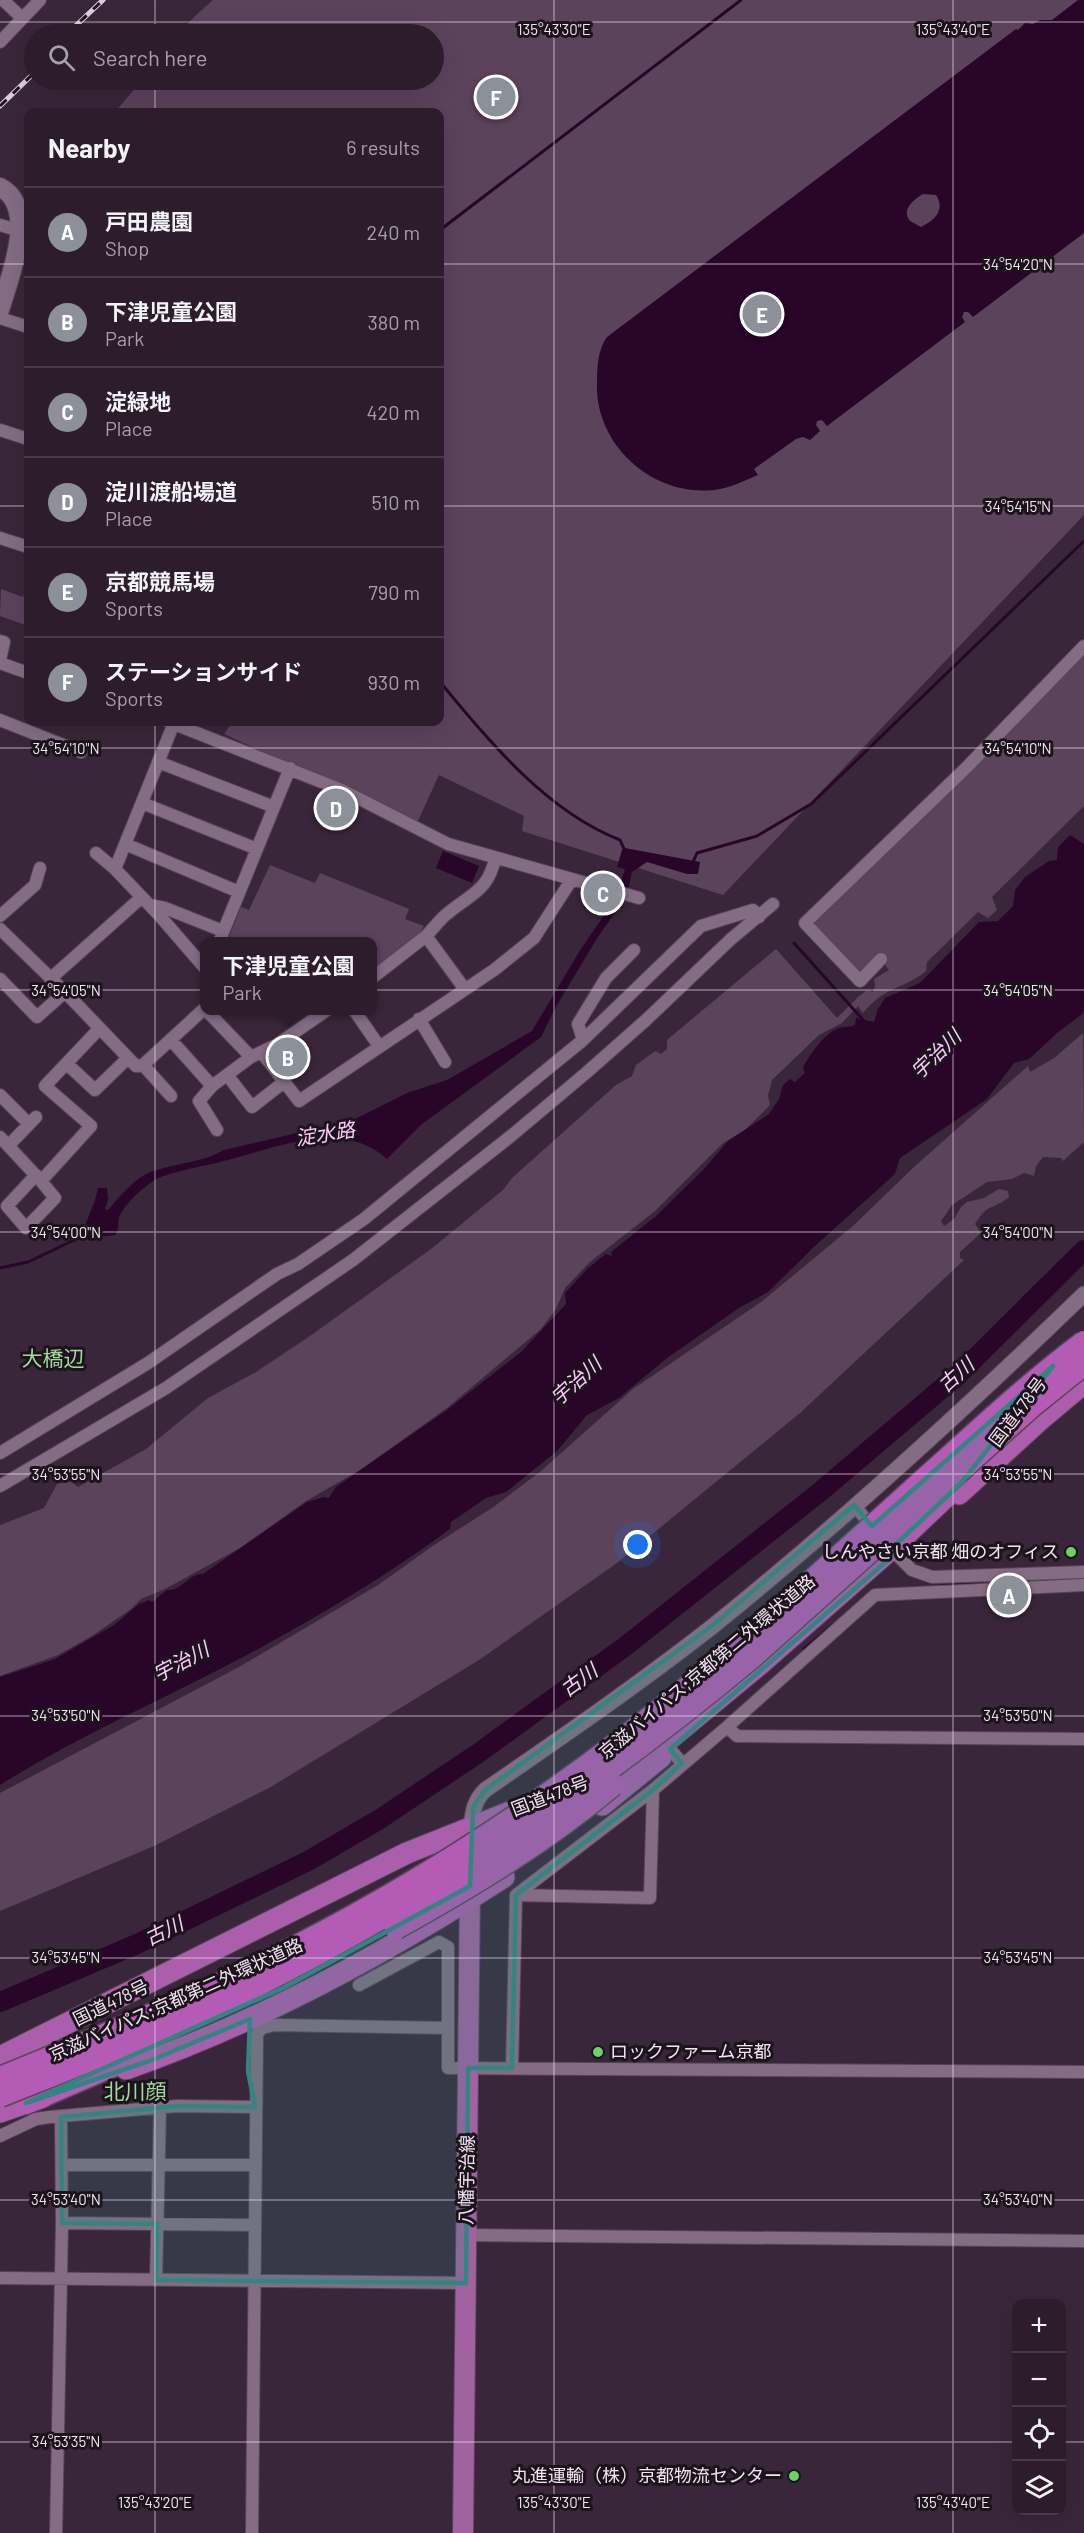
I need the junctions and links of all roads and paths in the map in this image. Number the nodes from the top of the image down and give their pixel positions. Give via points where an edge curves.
1 (3, 0) edge
2 (40, 0) edge
3 (22, 18) junction
4 (0, 42) edge
5 (0, 187) edge
6 (0, 225) edge
7 (20, 231) junction
8 (0, 310) edge
9 (0, 318) edge
10 (24, 326) edge
11 (0, 430) edge
12 (24, 438) edge
13 (0, 538) edge
14 (24, 546) edge
15 (0, 641) edge
16 (1084, 646) edge
17 (0, 662) edge
18 (24, 671) edge
19 (0, 720) edge
20 (170, 726) edge
21 (200, 727) edge
22 (81, 752) dead end
23 (158, 762) junction
24 (290, 768) junction
25 (142, 803) junction
26 (274, 807) junction
27 (125, 844) junction
28 (257, 849) junction
29 (96, 853) dead end
30 (495, 858) junction
31 (40, 868) dead end
32 (115, 869) junction
33 (572, 879) junction
34 (239, 892) junction
35 (639, 898) dead end
36 (146, 901) junction
37 (773, 904) dead end
38 (0, 916) edge
39 (759, 917) junction
40 (0, 929) edge
41 (221, 936) edge
42 (426, 936) junction
43 (634, 950) dead end
44 (881, 959) dead end
45 (200, 962) edge
46 (377, 974) edge
47 (0, 979) edge
48 (50, 979) junction
49 (464, 988) junction
50 (65, 992) junction
51 (200, 1014) edge
52 (211, 1015) edge
53 (321, 1015) edge
54 (357, 1015) edge
55 (419, 1019) junction
56 (99, 1029) junction
57 (171, 1040) junction
58 (583, 1040) junction
59 (380, 1046) junction
60 (257, 1055) junction
61 (128, 1058) junction
62 (445, 1062) dead end
63 (67, 1064) junction
64 (143, 1065) junction
65 (227, 1075) junction
66 (284, 1082) junction
67 (212, 1086) junction
68 (0, 1095) edge
69 (171, 1096) dead end
70 (217, 1130) dead end
71 (4, 1141) edge
72 (1084, 1294) edge
73 (1084, 1329) edge
74 (1084, 1342) edge
75 (1084, 1364) edge
76 (1084, 1383) edge
77 (0, 1453) edge
78 (0, 1486) edge
79 (854, 1506) junction
80 (893, 1552) junction
81 (1084, 1572) edge
82 (941, 1577) junction
83 (1084, 1586) edge
84 (942, 1590) junction
85 (751, 1658) junction
86 (727, 1727) junction
87 (1084, 1739) edge
88 (676, 1756) junction
89 (653, 1790) junction
90 (481, 1829) junction
91 (516, 1895) junction
92 (470, 1899) junction
93 (359, 1985) dead end
94 (246, 2021) junction
95 (448, 2028) junction
96 (0, 2057) edge
97 (0, 2067) edge
98 (468, 2068) junction
99 (512, 2068) junction
100 (1084, 2072) edge
101 (0, 2078) edge
102 (255, 2091) junction
103 (0, 2096) edge
104 (26, 2103) junction
105 (160, 2107) junction
106 (255, 2107) junction
107 (0, 2112) edge
108 (61, 2117) junction
109 (0, 2136) edge
110 (62, 2165) junction
111 (158, 2165) junction
112 (254, 2165) junction
113 (62, 2223) junction
114 (157, 2224) junction
115 (254, 2225) junction
116 (466, 2235) junction
117 (1084, 2241) edge
118 (0, 2278) edge
119 (60, 2278) junction
120 (156, 2280) junction
121 (253, 2281) junction
122 (466, 2283) junction
123 (56, 2533) edge
124 (252, 2533) edge
125 (463, 2533) edge

1 - 3 street
2 - 3 street
3 - 4 street
5 - 7 main road via 16,203
6 - 7 street
7 - 8 main road
9 - 10 street
11 - 12 street
13 - 14 street
15 - 17 street via 4,642
16 - 44 street via 966,768 806,923 860,981
17 - 18 street
19 - 22 street
20 - 23 street
21 - 24 street
23 - 25 street
23 - 26 street
24 - 26 street
24 - 30 street via 448,844
25 - 27 street
25 - 28 street
26 - 28 street
27 - 32 street
27 - 34 street
28 - 34 street
29 - 32 street
30 - 33 street
30 - 42 street via 493,873 484,887 447,914
31 - 38 street via 35,885
32 - 36 street
33 - 35 street
33 - 49 street via 534,938
34 - 41 street
36 - 41 street
36 - 45 street
36 - 48 street
37 - 39 street
39 - 58 street via 753,910 701,926
39 - 78 street via 553,1101 353,1260 166,1388
40 - 48 street
42 - 46 street
42 - 49 street
43 - 58 street via 606,978 578,1024
47 - 50 street via 37,1017
48 - 50 street
49 - 55 street
50 - 56 street
51 - 57 street
52 - 60 street
53 - 60 street
54 - 59 street
55 - 59 street
55 - 62 street
56 - 61 street
56 - 63 street
57 - 64 street
57 - 67 street
58 - 77 street via 363,1219 148,1363
59 - 66 street via 299,1101
60 - 65 street
60 - 66 street
61 - 63 street via 94,1090
61 - 64 street via 136,1066
63 - 71 street via 45,1086 91,1126 39,1178
64 - 69 street
65 - 66 street via 252,1107
65 - 67 street
67 - 70 street via 199,1101
68 - 71 street via 33,1120
72 - 79 street
73 - 80 highway, 国道478号 via 962,1482
74 - 90 highway, 京滋バイパス;京都第二外環状道路, bridge via 1023,1391 693,1684 581,1771
75 - 85 highway, 京滋バイパス;京都第二外環状道路, bridge
76 - 80 highway, 国道478号
79 - 80 street
79 - 90 street via 713,1625 607,1706 485,1790 473,1807
80 - 82 street via 912,1570
80 - 88 highway, 国道478号
80 - 90 highway, 国道478号 via 697,1718 642,1757
81 - 82 street
82 - 84 street
83 - 84 street
84 - 86 street via 875,1595
85 - 103 highway, 京滋バイパス;京都第二外環状道路, bridge via 558,1808 379,1921 235,1996
85 - 104 highway, bridge via 654,1751 584,1809 517,1857 434,1907 283,1988
86 - 87 street via 737,1737
86 - 88 street
88 - 89 street
88 - 92 highway, 国道478号
89 - 91 street
89 - 91 street via 650,1898
90 - 92 main road, 八幡宇治線
90 - 96 highway, 国道478号 via 407,1853
90 - 97 highway, bridge via 173,1992
90 - 101 highway, 京滋バイパス;京都第二外環状道路, bridge via 371,1906 278,1956 154,2014
91 - 99 street
92 - 94 highway, 国道478号
92 - 98 main road, 八幡宇治線
93 - 95 street via 439,1942 448,1947
94 - 102 street via 250,2033 248,2071
94 - 104 highway, 国道478号 via 152,2060
95 - 98 street via 448,2068
95 - 102 street via 262,2028 257,2034
98 - 99 street
98 - 116 main road, 八幡宇治線
99 - 100 street
102 - 106 street
104 - 107 highway, 国道478号
105 - 106 street
105 - 108 street
105 - 111 street
106 - 112 street
108 - 109 street via 36,2119
108 - 110 street
110 - 111 street
110 - 113 street
111 - 112 street
111 - 114 street
112 - 115 street
113 - 114 street
113 - 119 street
114 - 115 street
114 - 120 street
115 - 121 street
116 - 117 street
116 - 122 main road, 八幡宇治線
118 - 119 street
119 - 120 street
119 - 123 street
120 - 121 street
121 - 122 street
121 - 124 street
122 - 125 main road, 八幡宇治線

